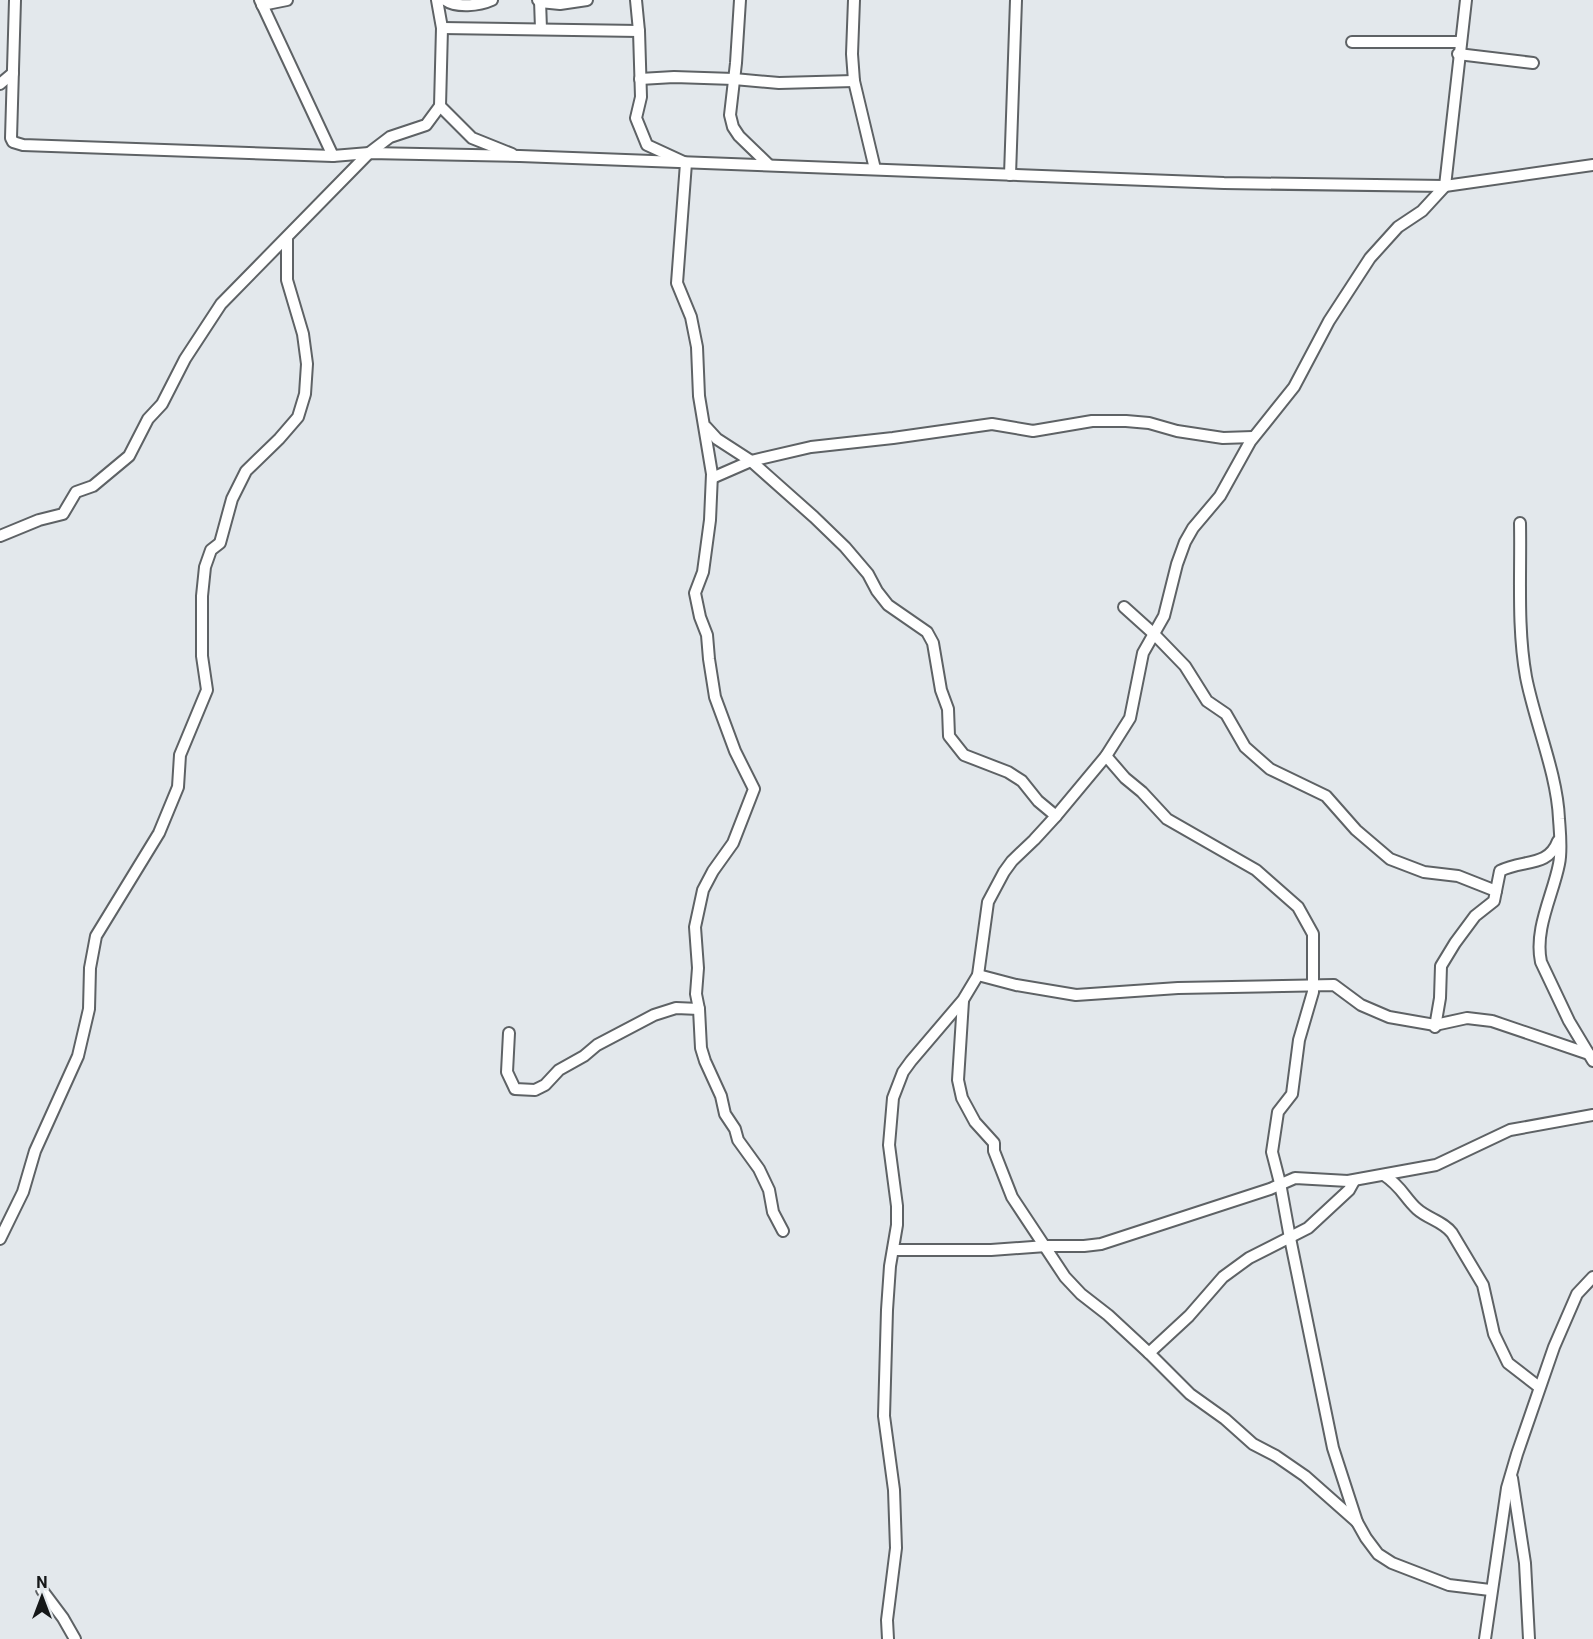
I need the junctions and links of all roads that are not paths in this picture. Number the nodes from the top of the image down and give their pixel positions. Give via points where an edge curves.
1 (15, 0) edge
2 (287, 0) edge
3 (437, 0) edge
4 (445, 0) edge
5 (492, 0) edge
6 (587, 0) edge
7 (636, 0) edge
8 (740, 0) edge
9 (854, 0) edge
10 (1016, 0) edge
11 (1466, 0) edge
12 (539, 1) edge
13 (261, 3) edge
14 (442, 28) junction
15 (541, 28) junction
16 (639, 31) junction
17 (1352, 42) dead end
18 (1460, 42) junction
19 (1458, 54) junction
20 (1533, 63) dead end
21 (13, 73) junction
22 (640, 79) junction
23 (734, 79) junction
24 (854, 81) junction
25 (0, 84) edge
26 (440, 106) junction
27 (369, 153) junction
28 (333, 156) junction
29 (520, 156) junction
30 (686, 163) junction
31 (770, 165) junction
32 (1593, 165) edge
33 (875, 169) junction
34 (1010, 175) junction
35 (1445, 186) junction
36 (286, 238) junction
37 (705, 427) junction
38 (1254, 437) junction
39 (751, 461) junction
40 (712, 478) junction
41 (1520, 523) dead end
42 (0, 537) edge
43 (1124, 607) dead end
44 (1154, 634) junction
45 (1106, 756) junction
46 (1056, 816) junction
47 (1560, 835) junction
48 (1496, 891) junction
49 (978, 975) junction
50 (1313, 987) junction
51 (696, 994) junction
52 (963, 1000) junction
53 (684, 1006) junction
54 (699, 1009) junction
55 (1435, 1026) junction
56 (509, 1033) dead end
57 (1591, 1058) edge
58 (1593, 1115) edge
59 (1384, 1175) junction
60 (1354, 1181) junction
61 (1280, 1183) junction
62 (783, 1231) dead end
63 (0, 1239) edge
64 (1290, 1239) junction
65 (1046, 1246) junction
66 (893, 1250) junction
67 (1593, 1277) edge
68 (1149, 1353) junction
69 (1539, 1387) junction
70 (1512, 1473) junction
71 (1357, 1522) junction
72 (42, 1590) dead end
73 (1491, 1590) junction
74 (75, 1639) edge
75 (888, 1639) edge
76 (1485, 1639) edge
77 (1529, 1639) edge

1 - 21 street
2 - 13 street
3 - 14 street
4 - 5 street via 462,5
6 - 12 street via 560,4
7 - 16 street
8 - 23 street
9 - 24 street
10 - 34 street
11 - 18 street
12 - 15 street
13 - 28 street
14 - 15 street
14 - 26 street
15 - 16 street
16 - 22 street
17 - 18 street
18 - 19 street
19 - 20 street
19 - 35 street
21 - 25 street
21 - 28 street via 11,138 22,145
22 - 23 street
22 - 30 street via 636,118 647,145
23 - 24 street via 779,83
23 - 31 street via 730,115 733,127
24 - 33 street
26 - 27 street via 426,126 390,137
26 - 29 street via 472,138
27 - 28 street
27 - 29 street
27 - 36 street
29 - 30 street
30 - 31 street
30 - 37 street via 677,284 691,317 697,347
31 - 33 street
32 - 35 street
33 - 34 street
34 - 35 street
35 - 38 street via 1370,258 1329,321 1298,382
36 - 42 street via 221,304 129,456 93,486 76,492 63,514
36 - 63 street via 287,280 303,334 307,364 305,393 297,417 246,471 232,499 220,543 211,550 202,596 202,656 207,690 180,755 178,788 159,833 96,936 89,1009 78,1056
37 - 39 street
37 - 40 street
38 - 39 street via 1222,438 1126,421 1092,421 1033,431 992,424 811,447
38 - 44 street via 1220,496 1185,542 1164,615
39 - 40 street
39 - 46 street via 845,548 888,605 927,632 948,709 949,736 964,755 1022,781
40 - 51 street via 703,572 695,593 707,635 717,703 754,789 733,843 703,890 695,927
41 - 47 street via 1523,656 1556,795
43 - 44 street
44 - 45 street via 1141,660 1130,718
44 - 48 street via 1185,666 1207,701 1226,714 1245,747 1270,769 1326,796 1356,830 1390,859 1424,872 1458,876
45 - 46 street
45 - 50 street via 1167,819 1244,861 1298,907 1313,934
46 - 49 street via 1012,861 992,893
47 - 48 street via 1551,855 1500,871
47 - 57 street via 1560,862 1539,953 1569,1021
48 - 55 street via 1494,901 1474,916 1442,966
49 - 50 street via 1076,995 1178,988
49 - 52 street
50 - 55 street via 1334,985 1361,1005 1389,1017
50 - 61 street via 1299,1040 1292,1094 1278,1112 1272,1152
51 - 53 street
51 - 54 street
52 - 65 street via 958,1080 962,1098 975,1122 994,1143 1012,1197
52 - 66 street via 903,1072 893,1098 890,1145 897,1206
53 - 54 street
53 - 56 street via 654,1015 597,1045 535,1090 515,1089 507,1072
54 - 62 street via 701,1048 725,1114 759,1168
55 - 57 street via 1467,1018 1491,1021
58 - 59 street via 1510,1130 1443,1163
59 - 60 street
59 - 69 street via 1399,1186 1417,1209 1448,1227 1483,1285 1494,1334 1508,1363
60 - 61 street via 1295,1178
60 - 64 street via 1317,1220
61 - 64 street
61 - 65 street via 1110,1241
64 - 68 street via 1249,1258 1223,1277
64 - 71 street via 1333,1448
65 - 66 street
65 - 68 street via 1081,1294
66 - 75 street via 884,1416 894,1490 896,1548
67 - 69 street via 1577,1294
68 - 71 street via 1190,1394 1253,1444 1305,1476
69 - 70 street
70 - 73 street
70 - 77 street via 1526,1572
71 - 73 street via 1378,1554 1392,1563 1449,1585
72 - 74 street
73 - 76 street

